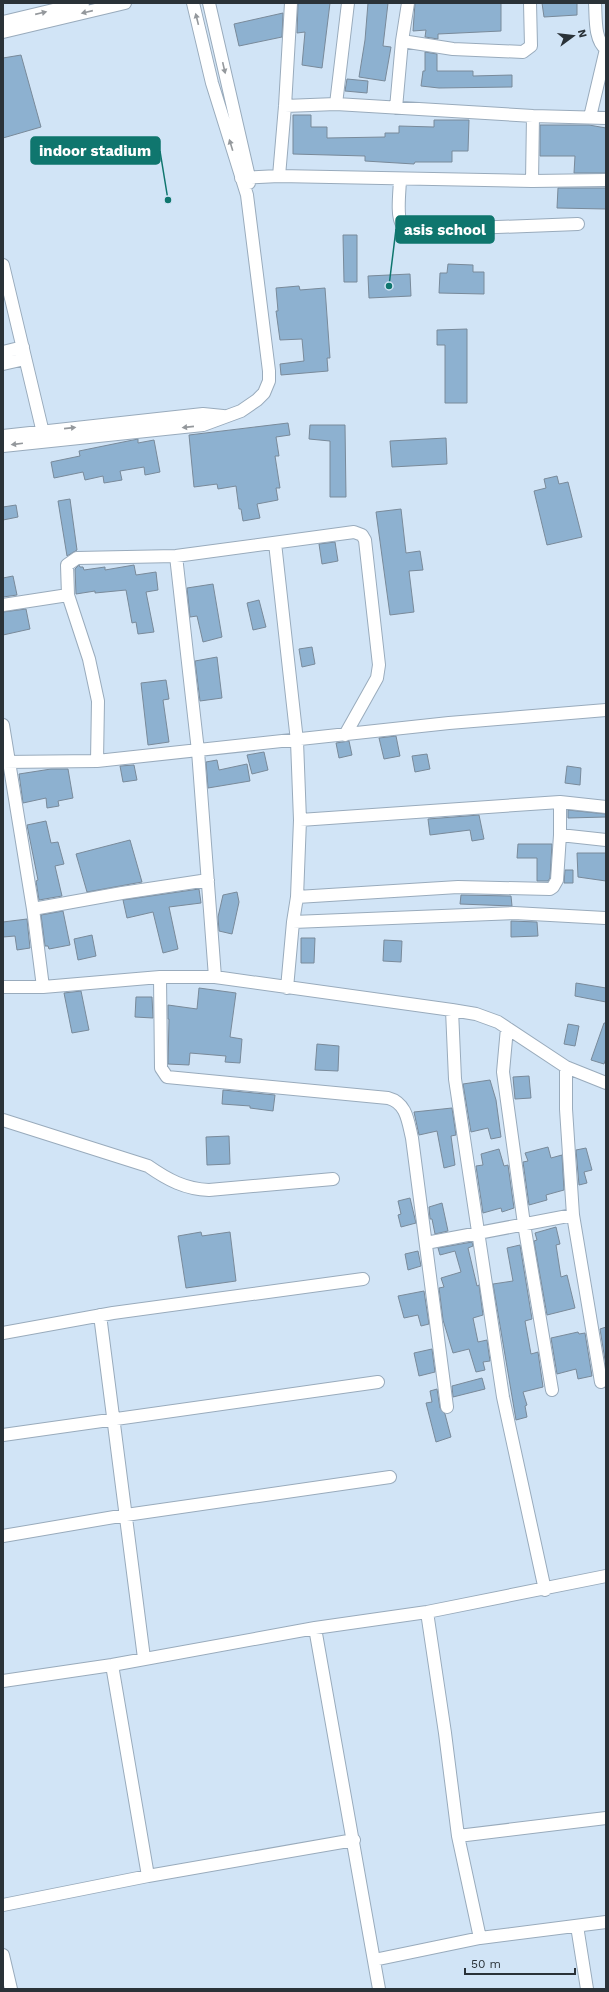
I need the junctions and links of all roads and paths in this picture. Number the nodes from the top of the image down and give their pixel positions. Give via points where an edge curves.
1 (83, 3) edge
2 (125, 3) edge
3 (193, 3) edge
4 (209, 3) edge
5 (291, 3) edge
6 (348, 3) edge
7 (408, 3) edge
8 (530, 3) edge
9 (595, 3) edge
10 (3, 22) edge
11 (3, 32) edge
12 (402, 41) junction
13 (606, 49) edge
14 (336, 104) junction
15 (286, 106) junction
16 (396, 108) junction
17 (533, 116) junction
18 (590, 117) junction
19 (606, 118) edge
20 (279, 176) junction
21 (245, 178) junction
22 (400, 179) junction
23 (606, 180) edge
24 (532, 181) junction
25 (578, 224) dead end
26 (3, 265) edge
27 (3, 299) edge
28 (3, 352) edge
29 (20, 354) junction
30 (3, 364) edge
31 (3, 436) edge
32 (40, 436) junction
33 (3, 446) edge
34 (275, 543) junction
35 (176, 556) junction
36 (68, 596) junction
37 (3, 605) edge
38 (606, 710) edge
39 (3, 725) edge
40 (345, 735) junction
41 (296, 741) junction
42 (198, 751) junction
43 (97, 761) junction
44 (6, 762) edge
45 (560, 802) junction
46 (606, 807) edge
47 (300, 820) junction
48 (560, 835) junction
49 (606, 840) edge
50 (208, 880) junction
51 (297, 897) junction
52 (33, 909) junction
53 (605, 918) edge
54 (293, 922) junction
55 (215, 976) junction
56 (160, 977) junction
57 (3, 987) edge
58 (43, 988) junction
59 (287, 988) junction
60 (452, 1010) junction
61 (507, 1028) junction
62 (566, 1067) junction
63 (606, 1083) edge
64 (3, 1120) edge
65 (334, 1179) dead end
66 (572, 1215) junction
67 (524, 1224) junction
68 (478, 1233) junction
69 (426, 1243) junction
70 (363, 1279) dead end
71 (100, 1315) junction
72 (3, 1333) edge
73 (378, 1382) dead end
74 (601, 1382) dead end
75 (552, 1390) dead end
76 (447, 1407) dead end
77 (114, 1420) junction
78 (3, 1435) edge
79 (390, 1477) dead end
80 (126, 1515) junction
81 (3, 1536) edge
82 (606, 1576) edge
83 (545, 1590) junction
84 (427, 1612) junction
85 (315, 1628) junction
86 (144, 1658) junction
87 (112, 1665) junction
88 (3, 1681) edge
89 (606, 1818) edge
90 (458, 1836) junction
91 (354, 1840) junction
92 (148, 1876) junction
93 (3, 1905) edge
94 (606, 1922) edge
95 (577, 1926) junction
96 (480, 1938) junction
97 (3, 1955) edge
98 (374, 1960) junction
99 (11, 1989) edge
100 (379, 1989) edge
101 (588, 1989) edge

10 -> 1 street
2 -> 11 street
21 -> 3 street via 212,82
4 -> 21 street
5 - 15 street
6 - 14 street
7 - 12 street
8 - 12 street via 531,46 523,52 453,49
9 - 13 street via 598,37 600,45
12 - 16 street
13 - 18 street
14 - 15 street
14 - 16 street
15 - 20 street
16 - 17 street
17 - 18 street
17 - 24 street
18 - 19 street
20 - 21 street
20 - 22 street
21 - 32 street via 269,371 269,381 264,393 241,411 225,416 203,414
22 - 24 street
22 - 25 street via 399,219 409,227 421,230
23 - 24 street
26 - 29 street
27 - 29 street
28 - 29 street
29 - 30 street
29 - 32 street
31 - 32 street
32 -> 33 street
34 - 35 street
34 - 40 street via 354,532 362,535 365,540 379,665 377,678
34 - 41 street
35 - 36 street via 73,559 67,565
35 - 42 street
36 - 37 street
36 - 43 street via 89,659 98,701
38 - 40 street via 449,723
39 - 44 street
40 - 41 street
41 - 42 street
41 - 47 street
42 - 43 street
42 - 50 street
43 - 44 street
44 - 52 street
45 - 46 street
45 - 47 street
45 - 48 street
47 - 51 street
48 - 49 street
48 - 51 street via 557,880 550,888 458,886
50 - 52 street
50 - 55 street
51 - 54 street
52 - 58 street
53 - 54 street via 514,914
54 - 59 street
55 - 56 street
55 - 59 street
56 - 58 street
56 - 69 street via 161,1068 167,1077 396,1100 402,1106 412,1138
57 - 58 street
59 - 60 street
60 - 61 street via 476,1014
60 - 68 street via 455,1079
61 - 62 street
61 - 67 street via 503,1072
62 - 63 street
62 - 66 street
64 - 65 street via 148,1166 168,1180 192,1189 209,1190
66 - 67 street
66 - 74 street
67 - 68 street
67 - 75 street
68 - 69 street
68 - 83 street via 502,1397
69 - 76 street
70 - 71 street
71 - 72 street
71 - 77 street
73 - 77 street
77 - 78 street
77 - 80 street
79 - 80 street
80 - 81 street
80 - 86 street
82 - 83 street
83 - 84 street
84 - 85 street
84 - 90 street
85 - 86 street
85 - 91 street
86 - 87 street
87 - 88 street
87 - 92 street
89 - 90 street
90 - 96 street
91 - 92 street
91 - 98 street
92 - 93 street
94 - 95 street
95 - 96 street
95 - 101 street
96 - 98 street
97 - 99 street
98 - 100 street

